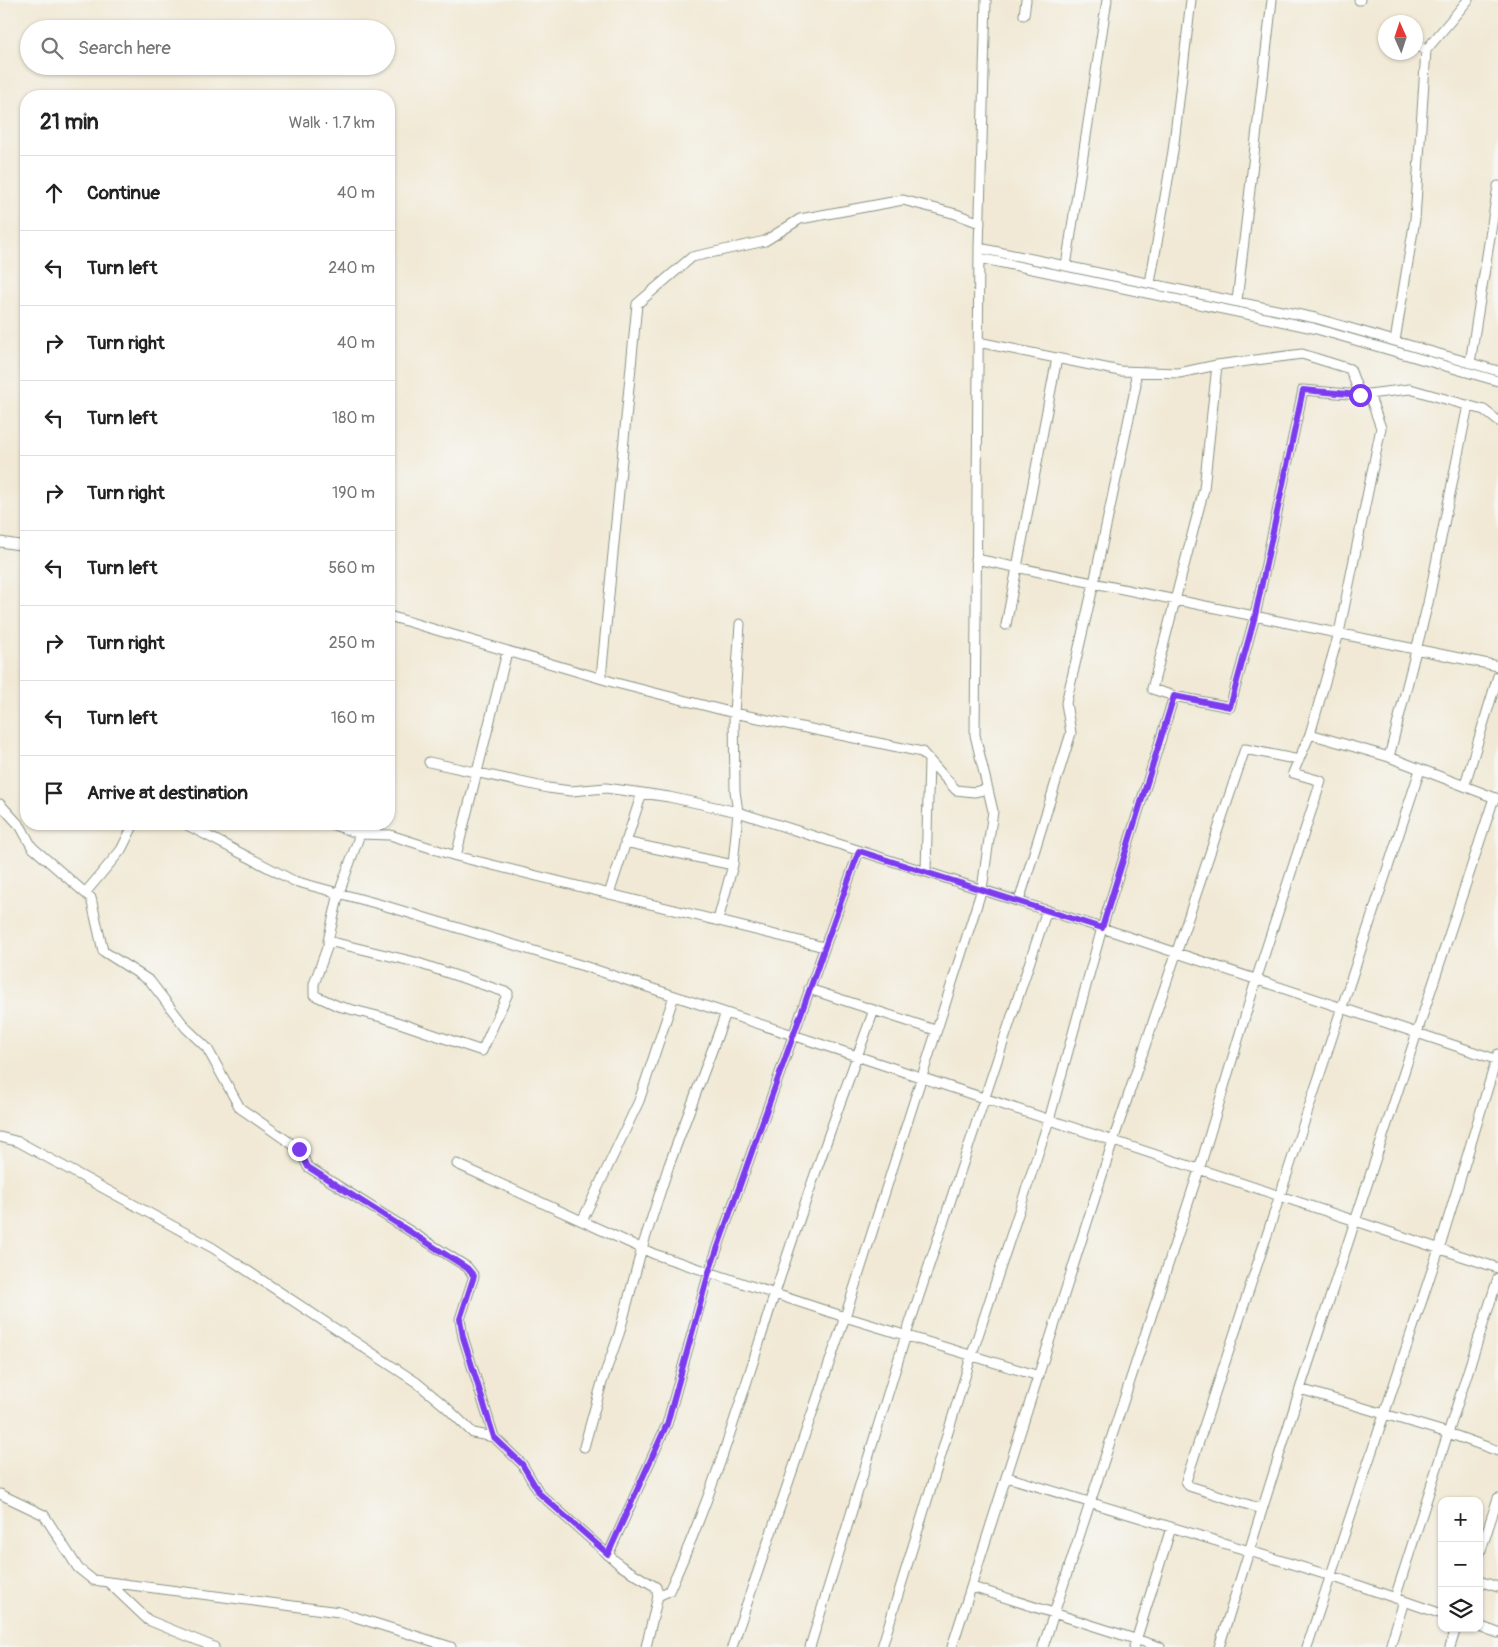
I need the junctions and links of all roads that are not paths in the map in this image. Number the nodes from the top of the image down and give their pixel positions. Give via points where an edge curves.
1 (986, 0) edge
2 (1026, 0) edge
3 (1107, 0) edge
4 (1191, 0) edge
5 (1272, 0) edge
6 (1468, 0) edge
7 (1024, 15) dead end
8 (1423, 49) edge
9 (1426, 50) junction
10 (1498, 186) edge
11 (980, 223) junction
12 (979, 248) junction
13 (979, 258) junction
14 (1066, 266) junction
15 (1150, 283) junction
16 (1237, 301) junction
17 (1395, 341) junction
18 (978, 342) junction
19 (1057, 358) junction
20 (1470, 363) junction
21 (1217, 365) junction
22 (1498, 371) edge
23 (1135, 372) junction
24 (1498, 382) edge
25 (1364, 394) junction
26 (1468, 405) junction
27 (1498, 421) edge
28 (0, 542) edge
29 (20, 545) edge
30 (976, 559) junction
31 (1017, 567) junction
32 (1094, 583) junction
33 (1175, 600) junction
34 (1255, 616) junction
35 (395, 618) edge
36 (740, 624) dead end
37 (1006, 625) dead end
38 (1339, 633) junction
39 (1416, 649) junction
40 (507, 652) junction
41 (1498, 666) edge
42 (1498, 676) edge
43 (601, 678) junction
44 (1174, 696) junction
45 (734, 713) junction
46 (1310, 734) junction
47 (1389, 757) junction
48 (929, 760) junction
49 (1299, 760) junction
50 (429, 762) dead end
51 (1420, 770) junction
52 (478, 773) junction
53 (1465, 784) junction
54 (988, 789) junction
55 (642, 793) junction
56 (1496, 798) edge
57 (0, 804) edge
58 (738, 812) junction
59 (20, 826) edge
60 (23, 830) edge
61 (131, 830) edge
62 (196, 830) edge
63 (348, 830) edge
64 (360, 834) junction
65 (625, 842) junction
66 (859, 851) junction
67 (456, 856) junction
68 (733, 866) junction
69 (926, 871) junction
70 (982, 889) junction
71 (85, 893) junction
72 (339, 893) junction
73 (610, 894) junction
74 (1019, 901) junction
75 (1047, 910) junction
76 (718, 920) junction
77 (1102, 928) junction
78 (329, 942) junction
79 (824, 947) junction
80 (1176, 952) junction
81 (1256, 980) junction
82 (809, 989) junction
83 (674, 996) junction
84 (874, 1010) junction
85 (1342, 1010) junction
86 (726, 1013) junction
87 (935, 1030) junction
88 (1417, 1033) junction
89 (792, 1036) junction
90 (857, 1056) junction
91 (1498, 1058) edge
92 (920, 1077) junction
93 (984, 1098) junction
94 (1049, 1120) junction
95 (0, 1137) edge
96 (1113, 1142) junction
97 (457, 1164) dead end
98 (1199, 1170) junction
99 (1280, 1197) junction
100 (582, 1221) junction
101 (1357, 1222) junction
102 (642, 1248) junction
103 (1439, 1249) junction
104 (1498, 1268) edge
105 (709, 1272) junction
106 (1498, 1278) edge
107 (775, 1293) junction
108 (845, 1317) junction
109 (906, 1335) junction
110 (972, 1354) junction
111 (1039, 1376) junction
112 (1300, 1389) junction
113 (1384, 1415) junction
114 (1448, 1433) junction
115 (494, 1437) junction
116 (584, 1447) dead end
117 (1498, 1451) edge
118 (1007, 1477) junction
119 (0, 1494) edge
120 (1498, 1498) edge
121 (1091, 1502) junction
122 (1262, 1509) junction
123 (1171, 1528) junction
124 (1483, 1544) edge
125 (1250, 1551) junction
126 (608, 1554) junction
127 (1330, 1576) junction
128 (1483, 1582) edge
129 (109, 1583) junction
130 (1498, 1586) edge
131 (972, 1587) junction
132 (658, 1596) junction
133 (1395, 1598) junction
134 (1404, 1601) junction
135 (1054, 1613) junction
136 (1438, 1613) edge
137 (1483, 1627) edge
138 (1455, 1632) edge
139 (1498, 1633) edge
140 (1135, 1644) edge
141 (214, 1647) edge
142 (451, 1647) edge
143 (646, 1647) edge
144 (732, 1647) edge
145 (810, 1647) edge
146 (882, 1647) edge
147 (952, 1647) edge
148 (1043, 1647) edge
149 (1160, 1647) edge
150 (1219, 1647) edge
151 (1307, 1647) edge
152 (1390, 1647) edge
153 (1450, 1647) edge

1 - 11 street
2 - 7 street
3 - 14 street
4 - 15 street via 1173,151
5 - 16 street
6 - 9 street
8 - 9 street
9 - 17 street via 1415,219
10 - 20 street
11 - 12 street
11 - 43 street via 903,200 800,219 765,241 692,257 636,304
12 - 13 street
12 - 14 street
13 - 18 street
13 - 24 street via 1313,328
14 - 15 street
15 - 16 street
16 - 17 street via 1315,318
17 - 20 street
18 - 19 street
18 - 30 street
19 - 23 street
19 - 31 street
20 - 22 street
21 - 23 street via 1179,372
21 - 25 street via 1302,354 1350,369
21 - 33 street via 1204,489
23 - 32 street via 1136,385
25 - 26 street via 1410,389
25 - 34 street via 1303,390
25 - 38 street via 1381,428
26 - 27 street via 1484,410
26 - 39 street
28 - 29 street
30 - 31 street
30 - 54 street via 975,736
31 - 32 street
31 - 37 street
32 - 33 street
32 - 74 street via 1066,703 1071,733
33 - 34 street
33 - 44 street via 1152,689
34 - 38 street
34 - 44 street via 1230,707
35 - 40 street
36 - 45 street
38 - 39 street
38 - 46 street
39 - 41 street
39 - 47 street
40 - 43 street
40 - 52 street
42 - 53 street
43 - 45 street
44 - 77 street
45 - 48 street via 922,752
45 - 58 street
46 - 47 street
46 - 49 street
47 - 51 street
48 - 54 street via 956,790 974,792
48 - 69 street
49 - 80 street via 1245,749
49 - 81 street via 1293,772 1321,781
50 - 52 street
51 - 53 street
51 - 85 street
52 - 55 street via 571,791 606,788
52 - 67 street
53 - 56 street
54 - 70 street via 993,811
55 - 58 street
55 - 65 street
56 - 88 street
57 - 59 street
58 - 66 street
58 - 68 street
60 - 71 street via 32,847
61 - 71 street via 121,850
62 - 72 street via 294,881
63 - 64 street
64 - 67 street via 390,835
64 - 72 street
65 - 68 street
65 - 73 street
66 - 69 street
66 - 79 street
67 - 73 street
68 - 76 street
69 - 70 street
70 - 74 street
70 - 87 street
71 - 115 street via 91,898 103,951 150,981 186,1028 207,1048 240,1108 299,1149 308,1167 467,1268 474,1276 460,1319 461,1328
72 - 78 street
72 - 83 street
73 - 76 street
74 - 75 street
75 - 77 street
75 - 93 street
76 - 79 street
77 - 80 street
77 - 94 street
78 - 78 street via 415,962 508,993 482,1051 385,1018 338,1006 314,995 314,984
79 - 82 street
80 - 81 street
80 - 96 street
81 - 85 street
81 - 98 street
82 - 84 street
82 - 89 street
83 - 86 street
83 - 100 street via 639,1101
84 - 87 street
84 - 90 street
85 - 88 street
85 - 99 street
86 - 89 street
86 - 102 street via 669,1165
87 - 92 street
88 - 91 street
88 - 101 street
89 - 90 street
89 - 105 street
90 - 92 street
90 - 107 street
91 - 103 street
92 - 93 street
92 - 108 street
93 - 94 street
93 - 109 street
94 - 96 street
94 - 110 street
95 - 115 street via 19,1142 213,1248 416,1382 473,1433
96 - 98 street
96 - 111 street
97 - 100 street
98 - 99 street
98 - 121 street
99 - 101 street
99 - 122 street via 1186,1481 1189,1486
100 - 102 street
101 - 103 street
101 - 112 street
102 - 105 street
102 - 116 street
103 - 104 street
103 - 113 street
105 - 107 street
105 - 126 street via 667,1424
106 - 114 street
107 - 108 street
107 - 132 street via 723,1456 686,1555 669,1591
108 - 109 street
108 - 144 street
109 - 110 street
109 - 145 street
110 - 111 street
110 - 146 street
111 - 118 street
112 - 113 street
112 - 122 street
113 - 114 street
113 - 127 street
114 - 117 street
114 - 133 street
115 - 126 street via 522,1464 540,1494
118 - 121 street
118 - 131 street
119 - 129 street via 44,1515 78,1568 93,1580
120 - 124 street
121 - 123 street
121 - 135 street
122 - 125 street
123 - 125 street
123 - 140 street
125 - 127 street
125 - 150 street
126 - 132 street via 656,1587
127 - 133 street
127 - 151 street
128 - 130 street
129 - 141 street via 148,1620
129 - 142 street via 339,1612
131 - 135 street
131 - 147 street
132 - 143 street
133 - 134 street
134 - 136 street
134 - 152 street
135 - 140 street
135 - 148 street
137 - 139 street
138 - 153 street
140 - 149 street

